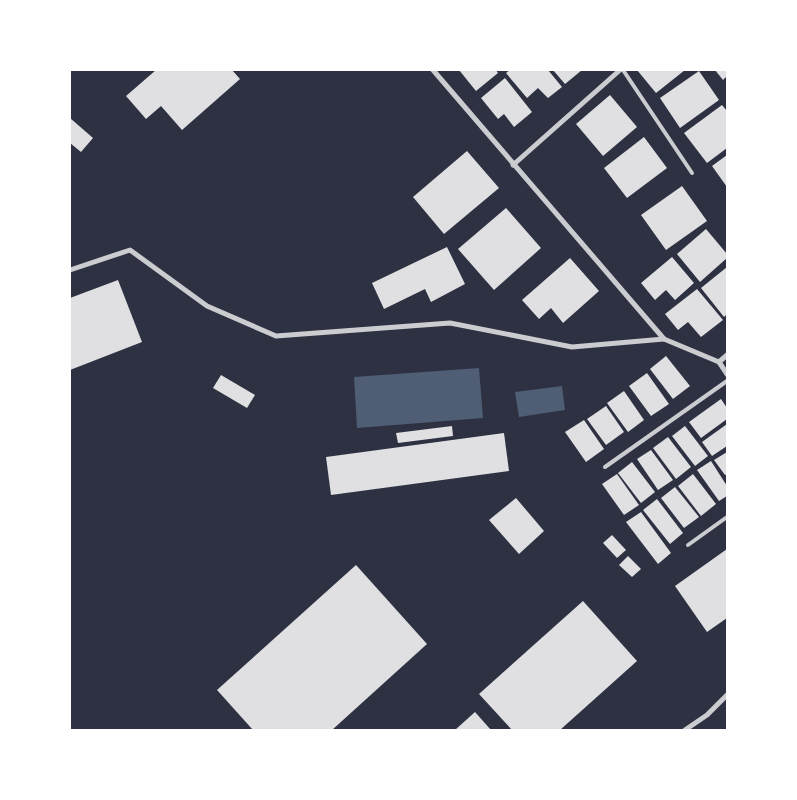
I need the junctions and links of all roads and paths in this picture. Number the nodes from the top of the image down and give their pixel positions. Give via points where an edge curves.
1 (433, 70) edge
2 (621, 70) edge
3 (513, 165) junction
4 (692, 174) dead end
5 (70, 270) edge
6 (664, 339) junction
7 (727, 355) edge
8 (718, 362) junction
9 (727, 374) edge
10 (727, 381) edge
11 (605, 467) dead end
12 (727, 517) edge
13 (688, 545) dead end
14 (727, 695) edge
15 (685, 730) edge

1 - 3 street
2 - 3 street
2 - 4 lane
3 - 6 street
5 - 6 street via 130,250 207,306 276,336 450,323 572,347
6 - 8 street
7 - 8 street
8 - 9 street
10 - 11 lane
12 - 13 lane
14 - 15 street via 707,715

